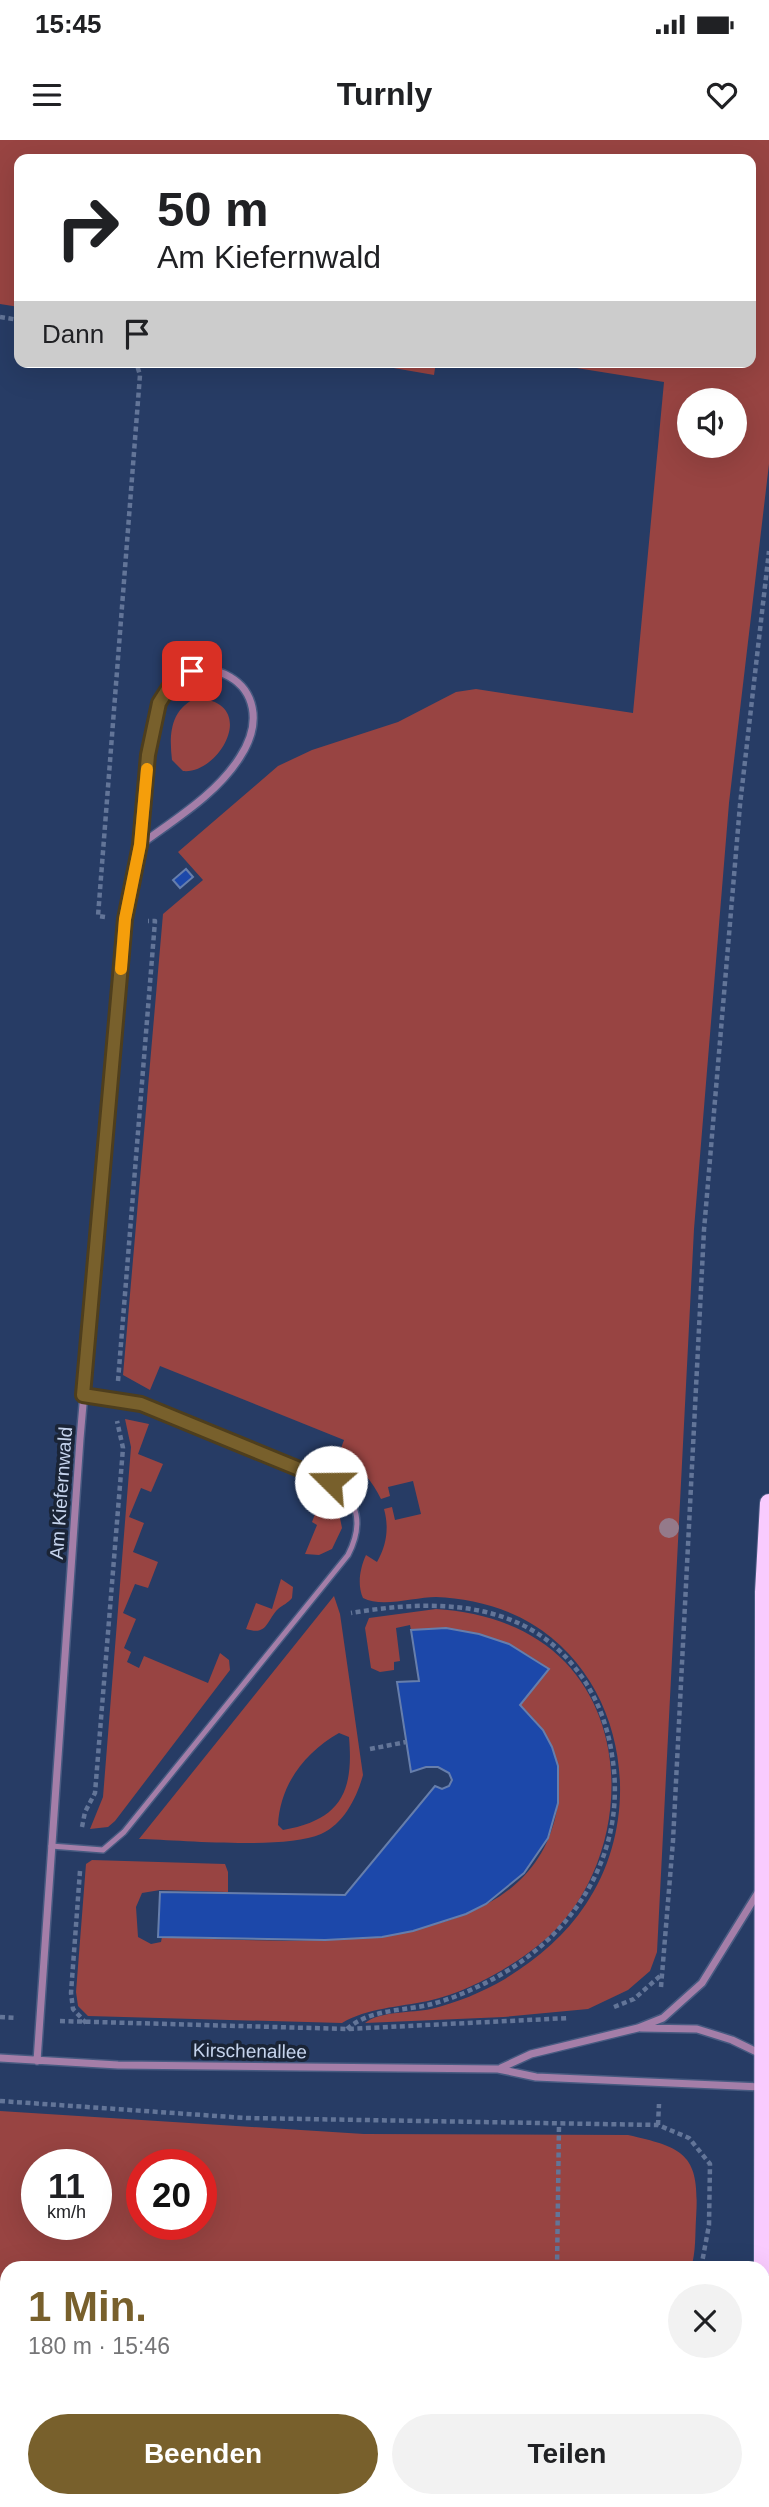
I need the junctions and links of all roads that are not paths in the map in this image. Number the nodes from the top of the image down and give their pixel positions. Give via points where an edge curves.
1 (140, 845) junction
2 (83, 1395) junction
3 (769, 1503) edge
4 (51, 1846) junction
5 (762, 1886) junction
6 (638, 2028) junction
7 (762, 2054) junction
8 (0, 2058) edge
9 (37, 2061) junction
10 (501, 2069) junction
11 (762, 2087) junction
12 (763, 2261) edge

1 - 1 street, Am Kiefernwald via 204,797 240,759 252,735 254,713 250,694 235,679 213,671 192,671 173,681 159,703 148,755
1 - 2 street, Am Kiefernwald via 125,919
2 - 4 street, Am Kiefernwald
2 - 4 lane via 141,1404 331,1482 349,1495 357,1523 348,1555 124,1832 103,1850
3 - 5 main road
4 - 9 street, Am Kiefernwald
5 - 6 street, Kirschenallee via 702,1983 663,2018
5 - 7 main road
6 - 7 street, Kirschenallee via 697,2029
6 - 10 street, Kirschenallee via 531,2054
7 - 11 main road
8 - 9 street, Kirschenallee
9 - 10 street, Kirschenallee
10 - 11 street, Kirschenallee via 536,2077
11 - 12 main road

